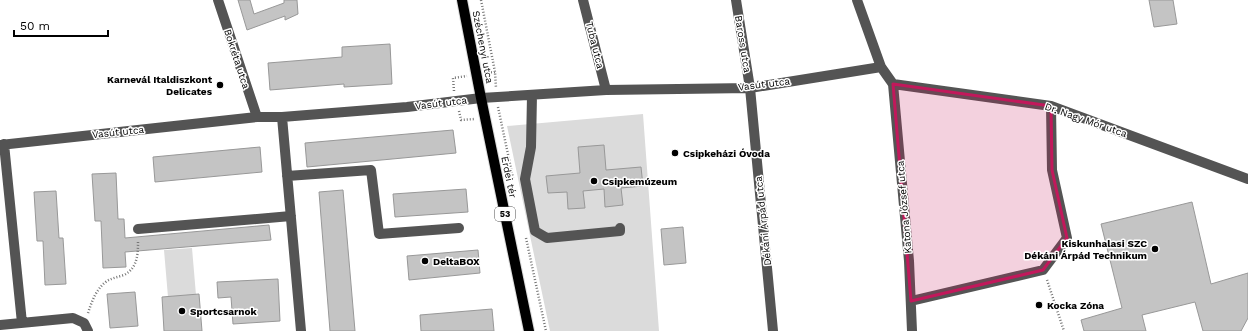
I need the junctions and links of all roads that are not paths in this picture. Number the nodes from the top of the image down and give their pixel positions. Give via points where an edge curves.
1 (218, 0) edge
2 (462, 0) edge
3 (584, 0) edge
4 (736, 0) edge
5 (857, 0) edge
6 (882, 67) junction
7 (893, 84) junction
8 (750, 88) junction
9 (606, 90) junction
10 (532, 95) junction
11 (481, 98) junction
12 (1051, 106) junction
13 (257, 117) junction
14 (282, 117) junction
15 (2, 145) edge
16 (287, 176) junction
17 (1248, 179) edge
18 (291, 216) junction
19 (459, 228) dead end
20 (620, 228) dead end
21 (138, 229) road end
22 (911, 301) junction
23 (22, 323) junction
24 (0, 325) edge
25 (86, 327) edge
26 (301, 331) edge
27 (529, 331) edge
28 (773, 331) edge
29 (912, 331) edge

1 - 13 street, Bokréta utca
2 - 11 main road, Széchenyi utca / 53
3 - 9 street, Tuba utca
4 - 8 street, Baross utca
5 - 6 street
6 - 7 street
6 - 8 street, Vasút utca
7 - 12 street, Dr. Nagy Mór utca
7 - 22 street, Katona József utca
8 - 9 street, Vasút utca
8 - 28 street, Dékáni Árpád utca
9 - 10 street, Vasút utca
10 - 11 street, Vasút utca
10 - 20 street via 531,147 524,179 535,231 547,238 620,231
11 - 14 street, Vasút utca
11 - 27 main road, Erdei tér / 53
12 - 17 street, Dr. Nagy Mór utca
12 - 22 street via 1052,170 1067,238 1043,270
13 - 14 street, Vasút utca
13 - 15 street, Vasút utca
14 - 16 street
15 - 23 street
16 - 18 street
16 - 19 street via 371,170 379,234
18 - 21 street
18 - 26 street
22 - 29 street, Katona József utca
23 - 24 street
23 - 25 street via 68,317

